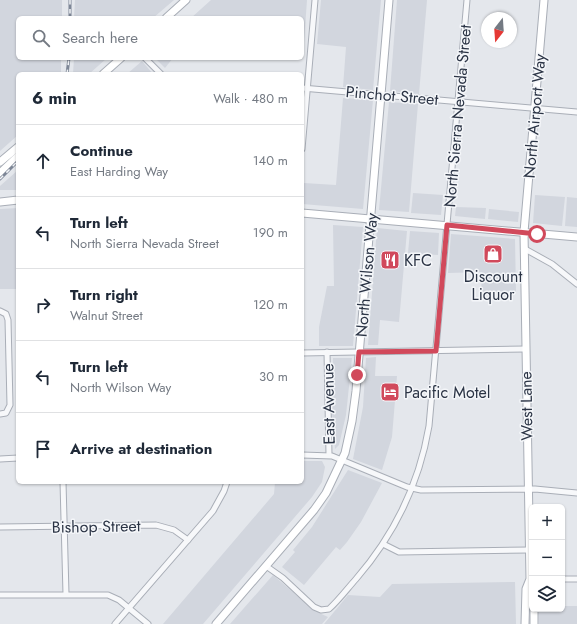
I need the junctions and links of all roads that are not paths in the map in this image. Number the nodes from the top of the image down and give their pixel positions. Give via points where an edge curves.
1 (186, 0) edge
2 (315, 0) edge
3 (389, 0) edge
4 (467, 0) edge
5 (544, 0) edge
6 (168, 16) edge
7 (119, 60) edge
8 (147, 60) edge
9 (105, 72) edge
10 (159, 72) edge
11 (305, 88) edge
12 (381, 94) junction
13 (458, 101) junction
14 (535, 108) junction
15 (304, 109) edge
16 (577, 112) edge
17 (16, 149) edge
18 (16, 158) edge
19 (0, 162) edge
20 (0, 173) edge
21 (2, 200) edge
22 (16, 200) edge
23 (304, 213) edge
24 (371, 219) junction
25 (447, 225) junction
26 (524, 232) junction
27 (577, 237) edge
28 (525, 249) junction
29 (577, 284) edge
30 (0, 311) edge
31 (526, 348) junction
32 (436, 351) junction
33 (327, 352) junction
34 (359, 352) junction
35 (304, 353) edge
36 (0, 414) edge
37 (304, 455) edge
38 (329, 455) junction
39 (16, 458) edge
40 (0, 459) edge
41 (342, 460) junction
42 (64, 484) edge
43 (226, 484) edge
44 (413, 488) junction
45 (528, 489) junction
46 (577, 493) edge
47 (64, 526) junction
48 (0, 527) edge
49 (188, 540) junction
50 (383, 544) junction
51 (529, 550) joint
52 (266, 566) junction
53 (565, 579) edge
54 (577, 579) edge
55 (529, 584) edge
56 (66, 594) junction
57 (0, 595) edge
58 (129, 608) junction
59 (534, 612) edge
60 (115, 624) edge
61 (148, 624) edge
62 (216, 624) edge
63 (526, 624) edge
64 (534, 624) edge

1 - 6 main road
2 - 11 street
3 - 12 main road, North Wilson Way
4 - 13 street, North Sierra Nevada Street
5 - 14 main road, North Airport Way
7 - 9 main road
8 - 10 street
11 - 12 street, Pinchot Street
11 - 15 street
12 - 13 street, Pinchot Street
12 - 24 main road, North Wilson Way
13 - 14 street, Pinchot Street
13 - 25 street, North Sierra Nevada Street
14 - 16 street, Pinchot Street
14 - 26 main road, North Airport Way
17 - 19 main road
18 - 20 main road
21 - 22 main road
23 - 24 main road
24 - 25 main road
24 - 34 main road, North Wilson Way
25 - 26 main road
25 - 32 street, North Sierra Nevada Street
26 - 27 main road
26 - 28 main road, West Lane
28 - 29 street via 552,264
28 - 31 main road, West Lane
30 - 36 street via 6,314 8,320 10,405 6,413
31 - 32 street
31 - 45 main road, West Lane
32 - 34 street
32 - 44 street, North Sierra Nevada Street via 428,432
33 - 34 street
33 - 35 street
33 - 38 street, East Avenue
34 - 41 main road, North Wilson Way via 352,421
37 - 38 street
38 - 41 street
39 - 40 street
41 - 44 street
41 - 52 main road, North Wilson Way via 331,484 314,510
42 - 47 street
43 - 49 street via 218,503
44 - 45 street
44 - 50 street, North Sierra Nevada Street
45 - 46 street
45 - 51 main road, West Lane
47 - 48 street, Bishop Street
47 - 49 street, Bishop Street via 156,525 174,530
47 - 56 street
49 - 58 street
50 - 51 street via 399,552
50 - 52 street, North Sierra Nevada Street via 329,609 321,610 314,607
52 - 62 main road, North Wilson Way
53 - 54 street
55 - 63 main road, West Lane via 526,589
56 - 57 street
56 - 58 street via 108,595
58 - 60 street
58 - 61 street
59 - 64 main road

